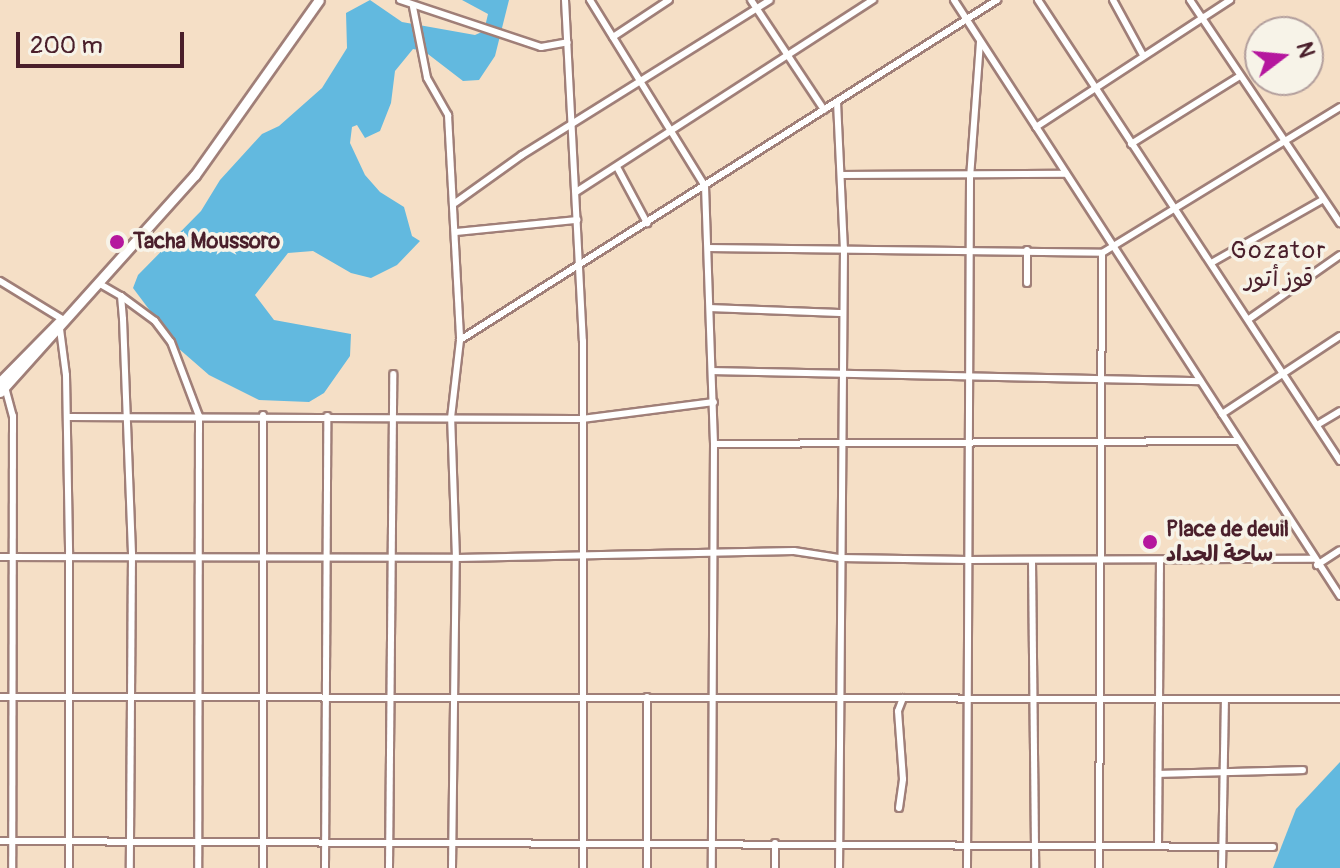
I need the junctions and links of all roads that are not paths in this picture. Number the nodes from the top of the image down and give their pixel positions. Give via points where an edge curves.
1 (319, 0) edge
2 (400, 0) edge
3 (565, 0) edge
4 (590, 0) edge
5 (669, 0) edge
6 (751, 0) edge
7 (770, 0) edge
8 (873, 0) edge
9 (954, 0) edge
10 (997, 0) edge
11 (1038, 0) edge
12 (1113, 0) edge
13 (1190, 0) edge
14 (1230, 0) edge
15 (413, 7) junction
16 (757, 9) junction
17 (1202, 17) junction
18 (966, 20) junction
19 (613, 37) junction
20 (980, 41) junction
21 (568, 42) junction
22 (1143, 55) junction
23 (788, 56) junction
24 (1240, 76) junction
25 (642, 83) junction
26 (1094, 87) junction
27 (837, 102) junction
28 (1340, 108) edge
29 (824, 110) junction
30 (575, 126) junction
31 (1036, 127) junction
32 (672, 132) junction
33 (1284, 143) junction
34 (1131, 144) junction
35 (617, 167) junction
36 (1066, 174) junction
37 (843, 175) junction
38 (970, 178) junction
39 (705, 186) junction
40 (576, 192) junction
41 (1322, 200) junction
42 (455, 203) junction
43 (1173, 210) junction
44 (577, 220) junction
45 (647, 223) junction
46 (1340, 223) edge
47 (456, 232) junction
48 (710, 248) junction
49 (844, 248) junction
50 (971, 249) junction
51 (1115, 249) junction
52 (1027, 250) junction
53 (1102, 253) junction
54 (1340, 255) edge
55 (1213, 262) junction
56 (578, 269) junction
57 (0, 281) edge
58 (1027, 283) dead end
59 (100, 284) junction
60 (121, 296) junction
61 (712, 308) junction
62 (843, 313) junction
63 (1249, 319) junction
64 (61, 324) junction
65 (1340, 336) edge
66 (460, 340) junction
67 (713, 371) junction
68 (842, 373) junction
69 (1283, 373) junction
70 (393, 374) dead end
71 (968, 376) junction
72 (1101, 379) junction
73 (1200, 381) junction
74 (2, 387) edge
75 (714, 402) junction
76 (1340, 411) edge
77 (1222, 414) junction
78 (263, 415) junction
79 (199, 416) junction
80 (327, 416) junction
81 (67, 417) junction
82 (392, 417) junction
83 (128, 418) junction
84 (451, 418) junction
85 (582, 419) junction
86 (1317, 425) junction
87 (1238, 441) junction
88 (714, 444) junction
89 (842, 444) junction
90 (968, 445) junction
91 (1101, 446) junction
92 (1340, 461) edge
93 (1340, 550) edge
94 (713, 553) junction
95 (69, 554) junction
96 (132, 554) junction
97 (583, 555) junction
98 (391, 556) junction
99 (0, 557) edge
100 (14, 557) junction
101 (329, 557) junction
102 (199, 558) junction
103 (264, 558) junction
104 (456, 558) junction
105 (840, 558) junction
106 (968, 560) junction
107 (1100, 560) junction
108 (1160, 560) junction
109 (1032, 561) junction
110 (1315, 562) junction
111 (1340, 596) edge
112 (14, 696) junction
113 (129, 696) junction
114 (198, 696) junction
115 (264, 696) junction
116 (0, 697) edge
117 (66, 697) junction
118 (455, 697) junction
119 (647, 697) junction
120 (840, 697) junction
121 (327, 698) junction
122 (391, 698) junction
123 (584, 698) junction
124 (903, 698) junction
125 (968, 699) junction
126 (1033, 699) junction
127 (1160, 699) junction
128 (1225, 699) junction
129 (1340, 699) edge
130 (711, 700) junction
131 (1098, 700) junction
132 (1303, 770) dead end
133 (1224, 772) junction
134 (1159, 774) junction
135 (899, 808) dead end
136 (68, 838) junction
137 (129, 839) junction
138 (198, 840) junction
139 (0, 841) edge
140 (12, 841) junction
141 (263, 841) junction
142 (325, 841) junction
143 (584, 841) junction
144 (389, 842) junction
145 (452, 842) junction
146 (647, 842) junction
147 (837, 842) junction
148 (775, 843) junction
149 (712, 844) junction
150 (967, 844) junction
151 (1034, 844) junction
152 (1099, 844) junction
153 (1158, 846) junction
154 (1223, 846) junction
155 (1273, 847) dead end
156 (12, 868) edge
157 (69, 868) edge
158 (130, 868) edge
159 (198, 868) edge
160 (263, 868) edge
161 (325, 868) edge
162 (389, 868) edge
163 (452, 868) edge
164 (583, 868) edge
165 (647, 868) edge
166 (712, 868) edge
167 (775, 868) edge
168 (839, 868) edge
169 (967, 868) edge
170 (1035, 868) edge
171 (1099, 868) edge
172 (1222, 868) edge

1 - 59 highway via 227,134
2 - 15 street
3 - 21 street
4 - 19 street
5 - 19 street
6 - 16 street
7 - 16 street
8 - 23 street
9 - 18 street
10 - 18 street
11 - 26 street
12 - 22 street
13 - 17 street
14 - 17 street
15 - 21 street via 456,16 541,47
15 - 42 street via 427,78 448,115
16 - 23 street
16 - 25 street
17 - 22 street
17 - 24 street
18 - 20 street
18 - 27 street
19 - 25 street
20 - 31 street
20 - 38 street
21 - 30 street
22 - 26 street
23 - 29 street
23 - 32 street
24 - 33 street
24 - 34 street
25 - 30 street
25 - 32 street
26 - 31 street
26 - 34 street
27 - 29 street
27 - 37 street
28 - 33 street
29 - 39 street
30 - 40 street
30 - 42 street via 522,155
31 - 36 street
32 - 35 street
32 - 39 street
33 - 41 street
33 - 43 street
34 - 43 street
35 - 40 street
35 - 45 street
36 - 38 street
36 - 51 street
37 - 38 street
37 - 49 street
38 - 50 street
39 - 45 street
39 - 48 street
40 - 44 street
41 - 46 street
41 - 55 street
42 - 47 street
43 - 51 street
43 - 55 street
44 - 47 street
44 - 56 street
45 - 56 street
47 - 66 street
48 - 49 street
48 - 61 street
49 - 50 street
49 - 62 street
50 - 52 street
50 - 71 street
51 - 53 street
51 - 73 street
52 - 53 street
52 - 58 street
53 - 72 street
54 - 63 street
55 - 63 street
56 - 66 street
56 - 85 street
57 - 64 street
59 - 60 street
59 - 64 highway
60 - 79 street via 167,334
60 - 83 street
61 - 62 street
61 - 67 street
62 - 68 street
63 - 69 street
64 - 74 highway
64 - 81 street
65 - 69 street
66 - 84 street
67 - 68 street
67 - 75 street
68 - 71 street
68 - 89 street
69 - 77 street
69 - 86 street
70 - 82 street
71 - 72 street
71 - 90 street
72 - 73 street
72 - 91 street
73 - 77 street
74 - 100 street via 13,416
75 - 85 street
75 - 88 street
76 - 86 street
77 - 87 street
78 - 79 street
78 - 80 street
78 - 103 street
79 - 83 street
79 - 102 street
80 - 82 street
80 - 101 street
81 - 83 street
81 - 95 street
82 - 84 street
82 - 98 street
83 - 96 street
84 - 85 street
84 - 104 street
85 - 97 street
86 - 92 street
87 - 91 street
87 - 110 street
88 - 89 street
88 - 94 street
89 - 90 street
89 - 105 street
90 - 91 street
90 - 106 street
91 - 107 street
93 - 110 street
94 - 97 street
94 - 105 street via 794,551
94 - 130 street
95 - 96 street
95 - 100 street
95 - 117 street
96 - 102 street
96 - 113 street
97 - 104 street
97 - 123 street
98 - 101 street
98 - 104 street
98 - 122 street
99 - 100 street
100 - 112 street
101 - 103 street
101 - 121 street
102 - 103 street
102 - 114 street
103 - 115 street
104 - 118 street
105 - 106 street
105 - 120 street
106 - 109 street
106 - 125 street
107 - 108 street
107 - 109 street
107 - 131 street
108 - 110 street
108 - 127 street
109 - 126 street
110 - 111 street
112 - 116 street
112 - 117 street
112 - 140 street
113 - 114 street
113 - 117 street
113 - 137 street
114 - 115 street
114 - 138 street
115 - 121 street
115 - 141 street
117 - 136 street
118 - 122 street
118 - 123 street
118 - 145 street
119 - 123 street
119 - 130 street
119 - 146 street
120 - 124 street
120 - 130 street
120 - 147 street
121 - 122 street
121 - 142 street
122 - 144 street
123 - 143 street
124 - 125 street
124 - 135 street via 898,711 903,779
125 - 126 street
125 - 150 street
126 - 131 street
126 - 151 street
127 - 128 street
127 - 131 street
127 - 134 street
128 - 129 street
128 - 133 street
130 - 149 street
131 - 152 street
132 - 133 street
133 - 134 street
133 - 154 street
134 - 153 street
136 - 137 street
136 - 140 street
136 - 157 street
137 - 138 street
137 - 158 street
138 - 141 street
138 - 159 street
139 - 140 street
140 - 156 street
141 - 142 street
141 - 160 street
142 - 144 street
142 - 161 street
143 - 145 street
143 - 146 street
143 - 164 street
144 - 145 street
144 - 162 street
145 - 163 street
146 - 149 street
146 - 165 street
147 - 148 street
147 - 150 street
147 - 168 street
148 - 149 street
148 - 167 street
149 - 166 street
150 - 151 street
150 - 169 street
151 - 152 street
151 - 170 street
152 - 153 street
152 - 171 street
153 - 154 street
154 - 155 street
154 - 172 street

